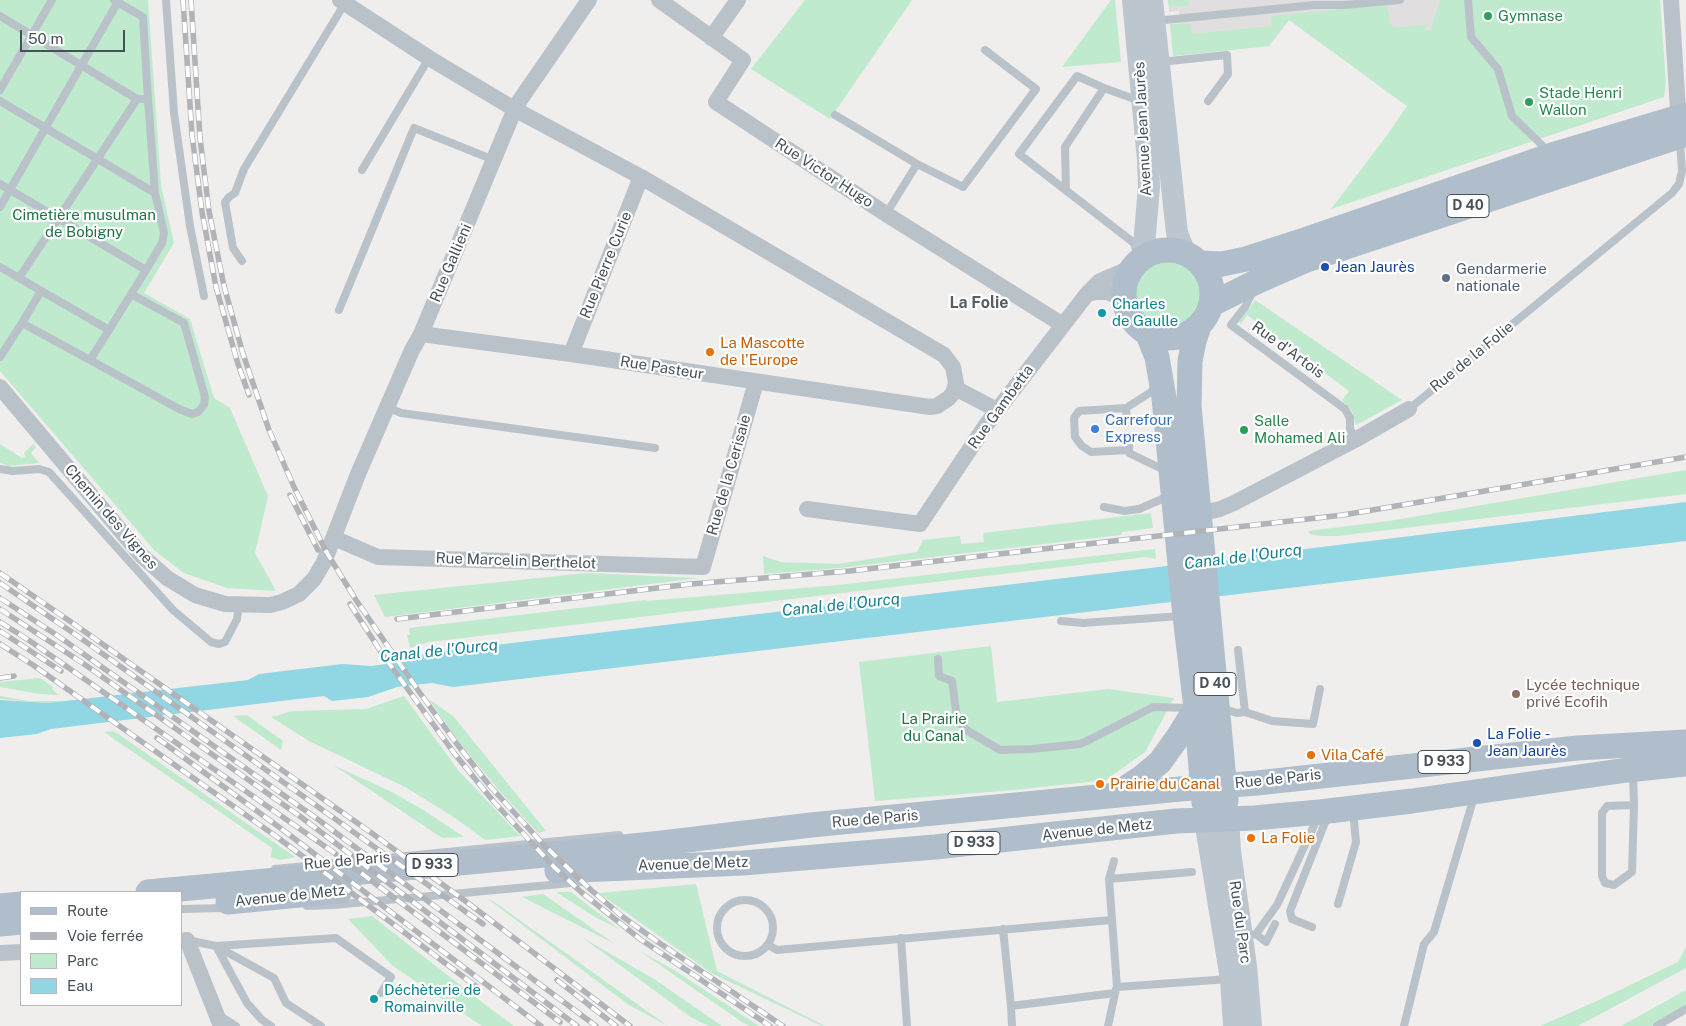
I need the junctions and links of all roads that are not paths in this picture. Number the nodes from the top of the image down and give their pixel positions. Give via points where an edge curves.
1 (52, 0) edge
2 (166, 0) edge
3 (589, 0) edge
4 (658, 0) edge
5 (738, 0) edge
6 (1133, 0) edge
7 (1400, 0) edge
8 (1468, 0) edge
9 (1671, 0) edge
10 (117, 1) edge
11 (342, 1) edge
12 (1153, 10) edge
13 (0, 16) edge
14 (32, 35) junction
15 (711, 38) junction
16 (985, 50) dead end
17 (430, 58) junction
18 (1158, 62) junction
19 (82, 65) junction
20 (1104, 88) junction
21 (0, 90) edge
22 (137, 98) junction
23 (148, 99) junction
24 (0, 101) edge
25 (1208, 101) dead end
26 (1143, 102) junction
27 (516, 110) junction
28 (835, 115) dead end
29 (1683, 125) edge
30 (45, 128) junction
31 (1552, 155) junction
32 (98, 159) junction
33 (494, 160) junction
34 (917, 164) junction
35 (362, 170) dead end
36 (641, 177) junction
37 (0, 184) edge
38 (10, 190) junction
39 (1066, 190) junction
40 (155, 193) junction
41 (0, 207) edge
42 (886, 214) junction
43 (59, 219) junction
44 (1193, 258) junction
45 (242, 261) dead end
46 (1138, 262) junction
47 (0, 267) edge
48 (146, 270) junction
49 (19, 278) junction
50 (1258, 280) junction
51 (41, 291) junction
52 (131, 294) junction
53 (1087, 294) junction
54 (204, 296) dead end
55 (1125, 301) junction
56 (1212, 304) junction
57 (339, 310) dead end
58 (22, 323) junction
59 (1063, 325) junction
60 (1199, 326) junction
61 (109, 330) junction
62 (1147, 332) junction
63 (421, 334) junction
64 (571, 354) junction
65 (0, 358) edge
66 (90, 360) junction
67 (1161, 377) junction
68 (756, 382) junction
69 (0, 387) edge
70 (955, 388) junction
71 (387, 407) junction
72 (1126, 408) junction
73 (1409, 409) joint
74 (997, 410) junction
75 (1127, 423) dead end
76 (1355, 440) junction
77 (655, 448) dead end
78 (0, 469) edge
79 (1173, 491) junction
80 (1104, 507) dead end
81 (807, 508) dead end
82 (1199, 514) junction
83 (334, 538) junction
84 (703, 567) joint
85 (240, 605) junction
86 (1192, 611) junction
87 (1061, 621) dead end
88 (1238, 650) dead end
89 (938, 659) dead end
90 (1320, 689) dead end
91 (1207, 708) junction
92 (1245, 712) junction
93 (1686, 742) edge
94 (1686, 764) edge
95 (1632, 770) junction
96 (1213, 786) junction
97 (1475, 792) junction
98 (1115, 795) junction
99 (1634, 805) junction
100 (1334, 810) junction
101 (1217, 820) junction
102 (741, 824) dead end
103 (811, 825) junction
104 (632, 834) dead end
105 (574, 861) junction
106 (1114, 861) dead end
107 (743, 862) junction
108 (266, 871) dead end
109 (1192, 872) dead end
110 (257, 873) dead end
111 (640, 876) dead end
112 (1109, 879) junction
113 (308, 886) junction
114 (182, 902) edge
115 (20, 904) edge
116 (1338, 904) dead end
117 (0, 906) edge
118 (296, 906) dead end
119 (258, 908) dead end
120 (1112, 920) junction
121 (20, 922) edge
122 (0, 924) edge
123 (1275, 924) dead end
124 (1312, 927) dead end
125 (1003, 929) junction
126 (1249, 935) junction
127 (901, 938) junction
128 (184, 940) edge
129 (768, 945) junction
130 (216, 946) junction
131 (20, 952) edge
132 (0, 953) edge
133 (1231, 979) junction
134 (1116, 990) junction
135 (381, 993) dead end
136 (1011, 1006) junction
137 (1686, 1009) edge
138 (218, 1019) edge
139 (236, 1026) edge
140 (271, 1026) edge
141 (321, 1026) edge
142 (907, 1026) edge
143 (1012, 1026) edge
144 (1108, 1026) edge
145 (1234, 1026) edge
146 (1251, 1026) edge
147 (1404, 1026) edge
148 (1657, 1026) edge

1 - 14 lane
2 - 54 lane via 174,113
3 - 27 street, Rue Gallieni
4 - 15 street, Rue Victor Hugo
5 - 15 street
6 - 26 main road, Avenue Jean Jaurès
7 - 12 lane via 1345,5
8 - 31 lane via 1471,36 1498,68 1512,116
9 - 29 street
10 - 19 lane
10 - 23 lane via 143,17
11 - 17 street
11 - 45 lane via 244,169 235,193 225,202 233,248
12 - 18 main road, Avenue Jean Jaurès
13 - 14 lane
14 - 19 lane
14 - 21 lane
15 - 42 street, Rue Victor Hugo via 743,60 716,102
16 - 34 lane via 1036,89 963,187
17 - 27 street
17 - 35 lane
18 - 25 lane via 1227,55 1228,74
18 - 44 main road, Avenue Jean Jaurès via 1177,233
19 - 22 lane
19 - 30 lane
20 - 26 lane
20 - 39 lane via 1065,147
20 - 39 lane via 1076,76 1019,154
22 - 23 lane
22 - 32 lane
23 - 40 lane
24 - 30 lane
26 - 46 main road, Avenue Jean Jaurès via 1149,187
27 - 33 street, Rue Gallieni
27 - 36 street
28 - 34 lane
29 - 31 main road, D 40
29 - 50 main road, D 40
29 - 73 lane, Rue de la Folie via 1682,171 1679,184 1672,193
30 - 32 lane
30 - 38 lane
31 - 44 main road, D 40 via 1246,259 1228,263
32 - 40 lane
32 - 43 lane
33 - 57 lane via 414,128
33 - 63 street, Rue Gallieni
34 - 42 lane
36 - 64 street, Rue Pierre Curie
36 - 70 street via 944,355 953,368
37 - 38 lane
38 - 41 lane
38 - 43 lane
39 - 46 lane via 1134,243
40 - 48 lane via 164,233 162,243
42 - 59 street, Rue Victor Hugo
43 - 48 lane
43 - 49 lane
44 - 46 main road via 1168,249 1150,253
44 - 56 main road via 1209,275
46 - 53 street via 1100,281
46 - 55 main road via 1126,280
47 - 49 lane
48 - 52 lane
49 - 51 lane
50 - 56 main road, D 40
50 - 76 lane, Rue d'Artois via 1245,307 1231,325 1345,409
51 - 58 lane
51 - 61 lane
52 - 61 lane
52 - 66 lane via 184,323 205,397 204,405 192,414 179,409
53 - 55 street via 1108,292
53 - 59 street, Rue Gambetta
55 - 62 main road via 1132,319
56 - 60 main road
58 - 65 lane
58 - 66 lane
59 - 74 street, Rue Gambetta
60 - 62 main road via 1186,335 1170,338
60 - 82 main road, D 40 via 1194,341 1189,406
61 - 66 lane
62 - 67 main road, D 40
63 - 64 street, Rue Pasteur
63 - 71 street, Rue Gallieni
64 - 68 street, Rue Pasteur
67 - 72 lane via 1151,392
67 - 79 main road, D 40
68 - 70 street, Rue Pasteur via 930,407 949,398
68 - 84 street, Rue de la Cerisaie
69 - 85 street, Chemin des Vignes via 154,568 196,595 224,604
70 - 74 street
71 - 77 lane via 401,412
71 - 83 street, Rue Gallieni
72 - 75 lane
72 - 79 lane via 1078,411 1074,418 1075,436 1091,452 1129,447 1129,453
73 - 76 street, Rue de la Folie
74 - 81 street, Rue Gambetta via 920,524
76 - 82 street, Rue de la Folie via 1234,503
78 - 85 lane via 49,472 173,610 211,642 225,642
79 - 80 lane via 1132,510
79 - 86 main road, D 40
82 - 86 main road, D 40
83 - 84 street, Rue Marcelin Berthelot via 378,557
83 - 85 street, Chemin des Vignes via 318,574 299,594 270,605
86 - 87 lane via 1083,623
86 - 91 main road, D 40
88 - 92 lane
89 - 91 lane via 939,676 952,681 959,723 1000,750 1080,744 1152,707
90 - 92 lane via 1313,724 1272,721
91 - 92 lane
91 - 96 main road, D 40
91 - 98 main road via 1178,737 1160,762
93 - 96 main road, Rue de Paris / D 933 via 1577,748
94 - 95 main road, D 933
95 - 97 main road, D 933
95 - 99 lane
96 - 98 main road, Rue de Paris / D 933
96 - 101 main road, D 40
97 - 100 main road, D 933
97 - 147 lane via 1434,932 1424,944
98 - 103 main road, Rue de Paris / D 933
99 - 99 lane via 1632,872 1614,885 1605,883 1602,876 1602,813 1607,806
100 - 101 main road, D 933
100 - 116 lane via 1356,842
100 - 124 lane via 1290,911 1292,919
100 - 126 lane via 1277,904
101 - 107 main road, Avenue de Metz / D 933 via 1176,821 935,847
101 - 126 main road, Rue du Parc / D 40 via 1230,851
101 - 133 main road, Rue du Parc / D 40
102 - 103 lane, Rue de Paris
103 - 105 main road, Rue de Paris / D 933 via 662,843
104 - 105 lane, Rue de Paris
105 - 107 main road, Avenue de Metz / D 933
105 - 113 main road, Rue de Paris / D 933
105 - 113 lane
106 - 112 lane
107 - 111 lane
108 - 113 lane, Rue de Paris
109 - 112 lane
110 - 114 lane, Rue de Paris
112 - 120 lane
113 - 114 main road, Rue de Paris / D 933
113 - 118 lane
114 - 119 lane
115 - 117 main road
120 - 125 lane
120 - 134 lane
121 - 122 main road
123 - 126 lane via 1266,942
125 - 127 lane
125 - 136 lane
126 - 146 main road, Rue du Parc / D 40 via 1246,966
127 - 129 lane via 777,950
127 - 142 lane
128 - 130 lane
128 - 138 street
129 - 129 lane via 773,928 767,911 760,905 742,900 733,903 720,915 717,933 726,949 743,956 753,955
130 - 135 lane via 336,938 391,977
130 - 140 lane via 247,1003
130 - 141 lane via 274,978 286,1003
131 - 132 street
133 - 134 lane
133 - 145 main road, Rue du Parc / D 40
134 - 136 lane
134 - 144 lane
136 - 143 lane
137 - 148 lane
138 - 139 lane

